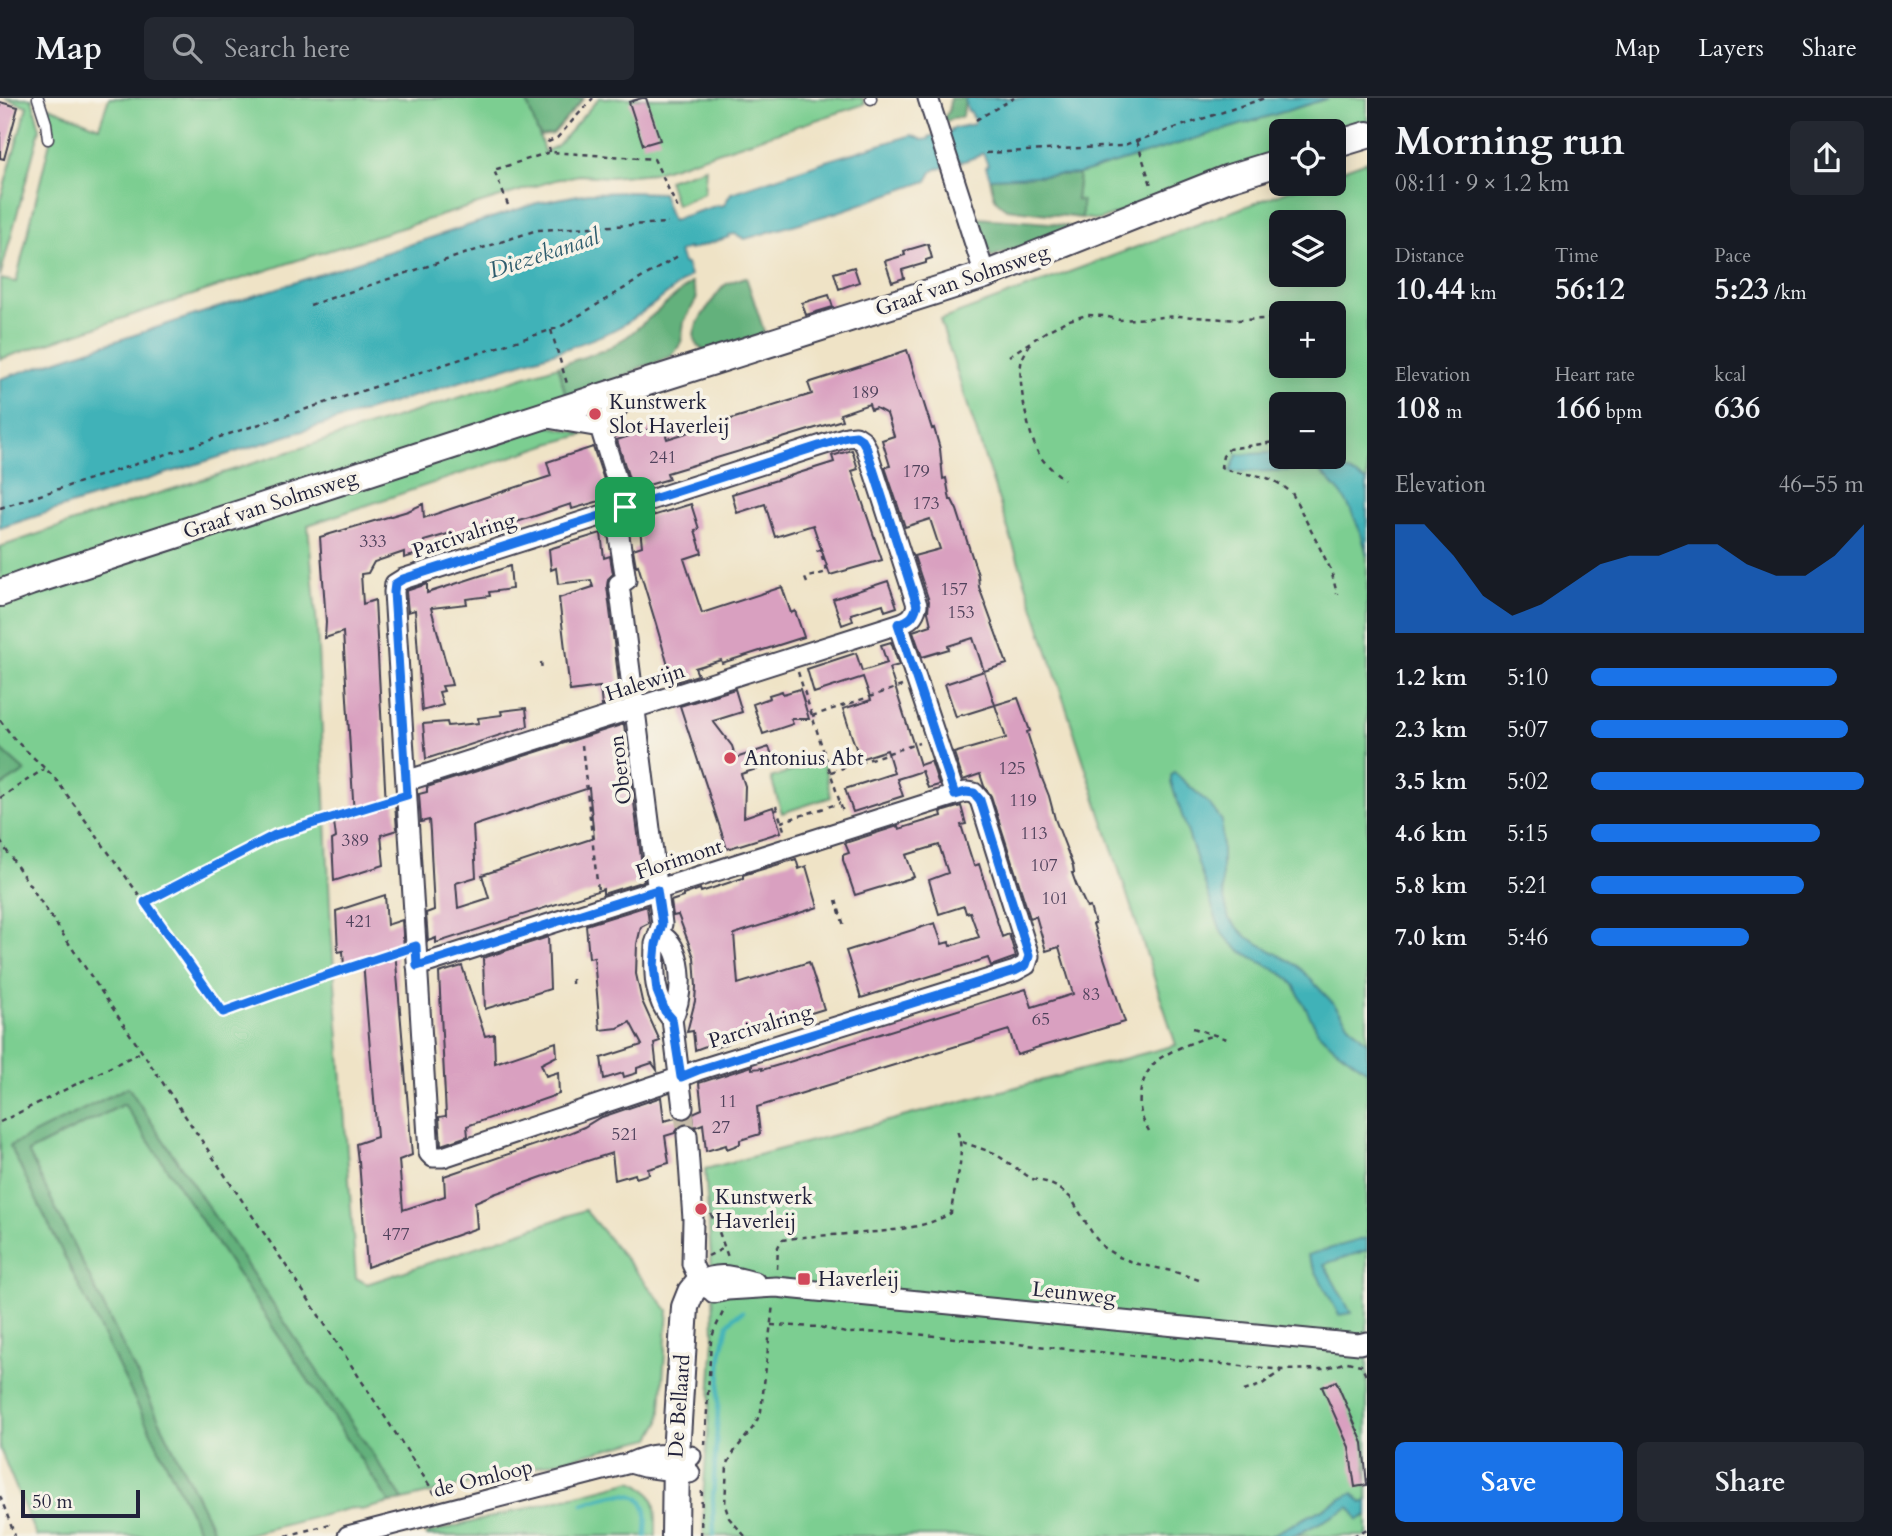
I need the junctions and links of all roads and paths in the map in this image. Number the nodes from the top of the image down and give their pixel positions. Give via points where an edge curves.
1 (38, 98) edge
2 (593, 98) edge
3 (928, 98) edge
4 (1014, 98) edge
5 (1265, 98) edge
6 (976, 120) dead end
7 (1367, 135) edge
8 (48, 139) dead end
9 (1137, 141) junction
10 (1346, 141) edge
11 (550, 152) junction
12 (986, 153) dead end
13 (1269, 166) edge
14 (1151, 185) dead end
15 (508, 205) dead end
16 (677, 209) dead end
17 (668, 223) dead end
18 (678, 256) dead end
19 (985, 275) junction
20 (310, 305) dead end
21 (1269, 318) edge
22 (551, 330) junction
23 (1031, 341) junction
24 (1009, 356) dead end
25 (638, 385) junction
26 (569, 388) dead end
27 (541, 416) junction
28 (600, 427) junction
29 (1269, 443) edge
30 (1064, 479) dead end
31 (0, 508) edge
32 (620, 509) junction
33 (814, 552) dead end
34 (807, 583) dead end
35 (0, 593) edge
36 (1337, 594) dead end
37 (898, 624) junction
38 (794, 658) junction
39 (541, 662) dead end
40 (542, 670) dead end
41 (918, 681) junction
42 (631, 710) junction
43 (812, 716) junction
44 (0, 720) edge
45 (580, 726) junction
46 (936, 737) junction
47 (44, 769) junction
48 (831, 772) junction
49 (406, 788) junction
50 (955, 795) junction
51 (0, 798) edge
52 (841, 803) junction
53 (776, 806) dead end
54 (781, 822) junction
55 (849, 829) junction
56 (0, 841) edge
57 (789, 848) junction
58 (652, 892) junction
59 (836, 900) dead end
60 (145, 902) junction
61 (600, 908) junction
62 (844, 926) dead end
63 (416, 946) junction
64 (417, 966) junction
65 (572, 979) dead end
66 (572, 986) dead end
67 (1193, 1028) dead end
68 (1213, 1034) junction
69 (1227, 1039) dead end
70 (141, 1052) junction
71 (681, 1077) junction
72 (683, 1108) tunnel mouth
73 (0, 1122) edge
74 (957, 1130) dead end
75 (1149, 1131) dead end
76 (687, 1135) tunnel mouth
77 (962, 1142) junction
78 (724, 1248) dead end
79 (729, 1259) dead end
80 (1202, 1281) dead end
81 (776, 1287) junction
82 (713, 1288) junction
83 (771, 1325) junction
84 (1367, 1342) edge
85 (1283, 1370) junction
86 (1367, 1378) edge
87 (1244, 1391) dead end
88 (690, 1465) junction
89 (0, 1496) edge
90 (437, 1497) dead end
91 (1367, 1529) edge
92 (15, 1536) edge
93 (348, 1536) edge
94 (675, 1536) edge
95 (690, 1536) edge
96 (701, 1536) edge
97 (745, 1536) edge
98 (1353, 1536) edge

1 - 8 lane
2 - 11 path via 548,142
3 - 19 street
4 - 6 path
5 - 9 path
7 - 10 street
9 - 12 path via 1121,146
9 - 14 path
11 - 15 path via 494,170
11 - 16 path via 654,159
13 - 19 street, Graaf van Solmsweg
17 - 20 path via 537,230
18 - 22 path
19 - 25 street, Graaf van Solmsweg
21 - 23 path via 1120,320 1087,315
22 - 26 path
22 - 31 path
23 - 24 path
23 - 30 path via 1021,361 1020,382 1029,426 1039,454
25 - 27 street, Graaf van Solmsweg
25 - 28 street
27 - 28 street, Graaf van Solmsweg
27 - 35 street, Graaf van Solmsweg
28 - 32 street
29 - 36 path via 1229,449 1221,467 1267,478 1292,494 1331,570
32 - 37 street, Parcivalring via 856,436 866,447 917,605 910,620
32 - 42 street, Oberon via 626,580 619,584
32 - 49 street, Parcivalring via 395,584
33 - 34 path via 820,550 827,572 806,578
37 - 38 street, Halewijn
37 - 41 street
38 - 42 street, Halewijn
38 - 43 path
39 - 40 path
41 - 43 path
41 - 46 street
42 - 45 street, Halewijn
42 - 58 street, Oberon
43 - 48 path
44 - 47 path
45 - 49 street, Halewijn
45 - 61 path
46 - 48 path
46 - 50 street
47 - 51 path
47 - 60 path
48 - 52 path
49 - 60 path via 265,840
49 - 63 street, Parcivalring
50 - 55 street, Florimont
50 - 71 street, Parcivalring via 974,793 980,800 1029,956 1026,965
52 - 54 path
52 - 55 path
53 - 54 path
54 - 57 path
55 - 57 street, Florimont
56 - 70 path
57 - 58 street, Florimont
58 - 61 street, Florimont
58 - 71 street, Oberon via 662,924 654,966 657,991 672,1019
59 - 62 path
60 - 63 path via 223,1012
61 - 64 street, Florimont
63 - 64 street, Parcivalring
64 - 71 street, Parcivalring via 429,1153 433,1157
65 - 66 path
67 - 68 path
68 - 69 path
68 - 75 path via 1160,1057 1151,1066 1140,1099
70 - 73 path
70 - 90 path
71 - 72 street, Oberon
74 - 77 path
76 - 82 street via 692,1264
77 - 80 path via 994,1153 1032,1179 1059,1188 1071,1198 1104,1248 1119,1257
77 - 81 path via 951,1213 930,1223 888,1231 782,1240
78 - 79 path
81 - 82 street, Leunweg
81 - 83 path
81 - 84 street, Leunweg
82 - 88 path via 714,1331
82 - 88 street, De Bellaard via 691,1292 685,1307
83 - 85 path via 846,1333 894,1332
83 - 97 path via 761,1411 727,1465 725,1505 729,1518
85 - 86 path via 1323,1369 1347,1362 1361,1365
85 - 87 path
88 - 93 street, de Omloop via 647,1455 630,1464
88 - 94 street, De Bellaard
88 - 95 street, De Bellaard
88 - 96 path
89 - 92 path
91 - 98 path

